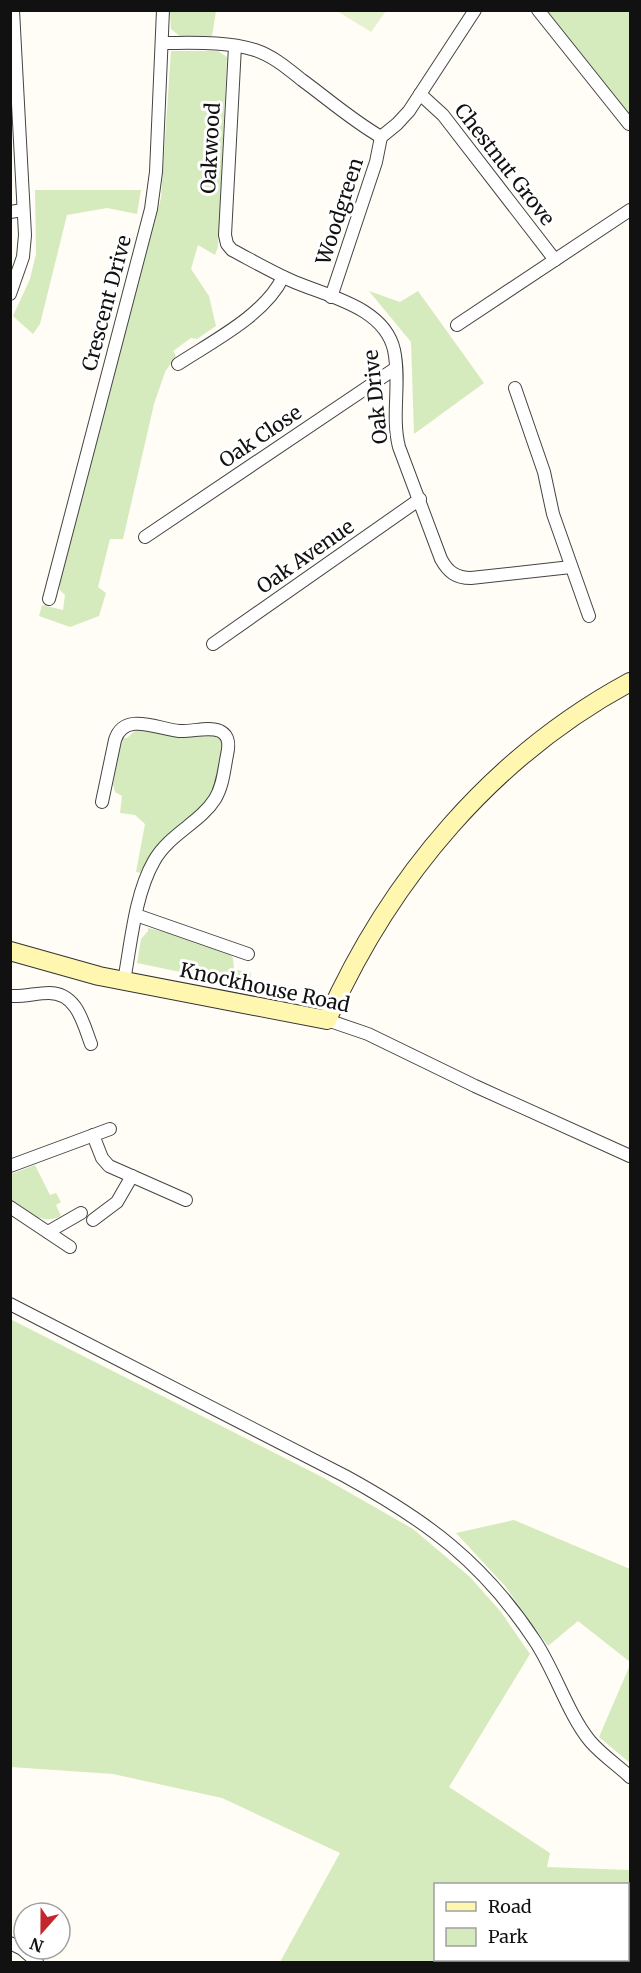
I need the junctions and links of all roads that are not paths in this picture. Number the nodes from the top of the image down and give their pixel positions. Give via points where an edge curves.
1 (13, 10) edge
2 (163, 10) edge
3 (475, 10) edge
4 (538, 10) edge
5 (162, 43) junction
6 (235, 46) junction
7 (420, 94) junction
8 (629, 124) edge
9 (381, 136) junction
10 (630, 210) edge
11 (17, 211) edge
12 (232, 250) joint
13 (555, 260) junction
14 (283, 277) junction
15 (10, 294) edge
16 (331, 297) junction
17 (457, 325) dead end
18 (178, 364) dead end
19 (396, 368) junction
20 (514, 388) dead end
21 (420, 499) junction
22 (145, 537) dead end
23 (571, 567) junction
24 (49, 599) dead end
25 (589, 616) dead end
26 (213, 644) dead end
27 (630, 682) edge
28 (102, 802) dead end
29 (136, 915) junction
30 (10, 951) edge
31 (248, 954) dead end
32 (124, 981) junction
33 (10, 996) edge
34 (327, 1020) junction
35 (91, 1044) dead end
36 (110, 1129) dead end
37 (93, 1135) junction
38 (630, 1156) edge
39 (10, 1166) edge
40 (132, 1176) junction
41 (186, 1200) dead end
42 (10, 1207) edge
43 (81, 1213) dead end
44 (93, 1220) dead end
45 (48, 1232) junction
46 (70, 1247) dead end
47 (10, 1304) edge
48 (630, 1777) edge
49 (10, 1943) edge
50 (37, 1962) edge

1 - 11 street
2 - 5 street, Crescent Drive
3 - 7 street
4 - 8 street
5 - 6 street
5 - 24 street, Crescent Drive via 151,209
6 - 9 street via 255,50 279,62
6 - 12 street, Oakwood via 225,235
7 - 9 street via 402,118
7 - 13 street, Chestnut Grove via 443,115
9 - 16 street, Woodgreen
10 - 13 street
11 - 15 street via 25,235 23,257
12 - 14 street, Oak Drive
13 - 17 street
14 - 16 street, Oak Drive
14 - 18 street via 262,307
16 - 19 street, Oak Drive via 359,309 378,324 391,342
19 - 21 street, Oak Drive via 397,436
19 - 22 street, Oak Close
20 - 23 street via 544,472 550,505
21 - 23 street, Oak Drive via 441,559 459,577
21 - 26 street, Oak Avenue
23 - 25 street
27 - 34 street via 540,741 461,813 397,892 357,957
28 - 29 street via 115,740 124,726 136,723 177,731 217,730 227,738 228,754 218,794 157,855 145,880
29 - 31 street
29 - 32 street
30 - 32 street, Knockhouse Road
32 - 34 street, Knockhouse Road
33 - 35 street via 49,993 67,998 77,1008
34 - 38 street, Knockhouse Road via 377,1038
36 - 37 street
37 - 39 street
37 - 40 street via 104,1162
40 - 41 street
40 - 44 street via 117,1202
42 - 45 street
43 - 45 street
45 - 46 street
47 - 48 street via 345,1476 433,1531 499,1591 543,1654 586,1735
49 - 50 street

